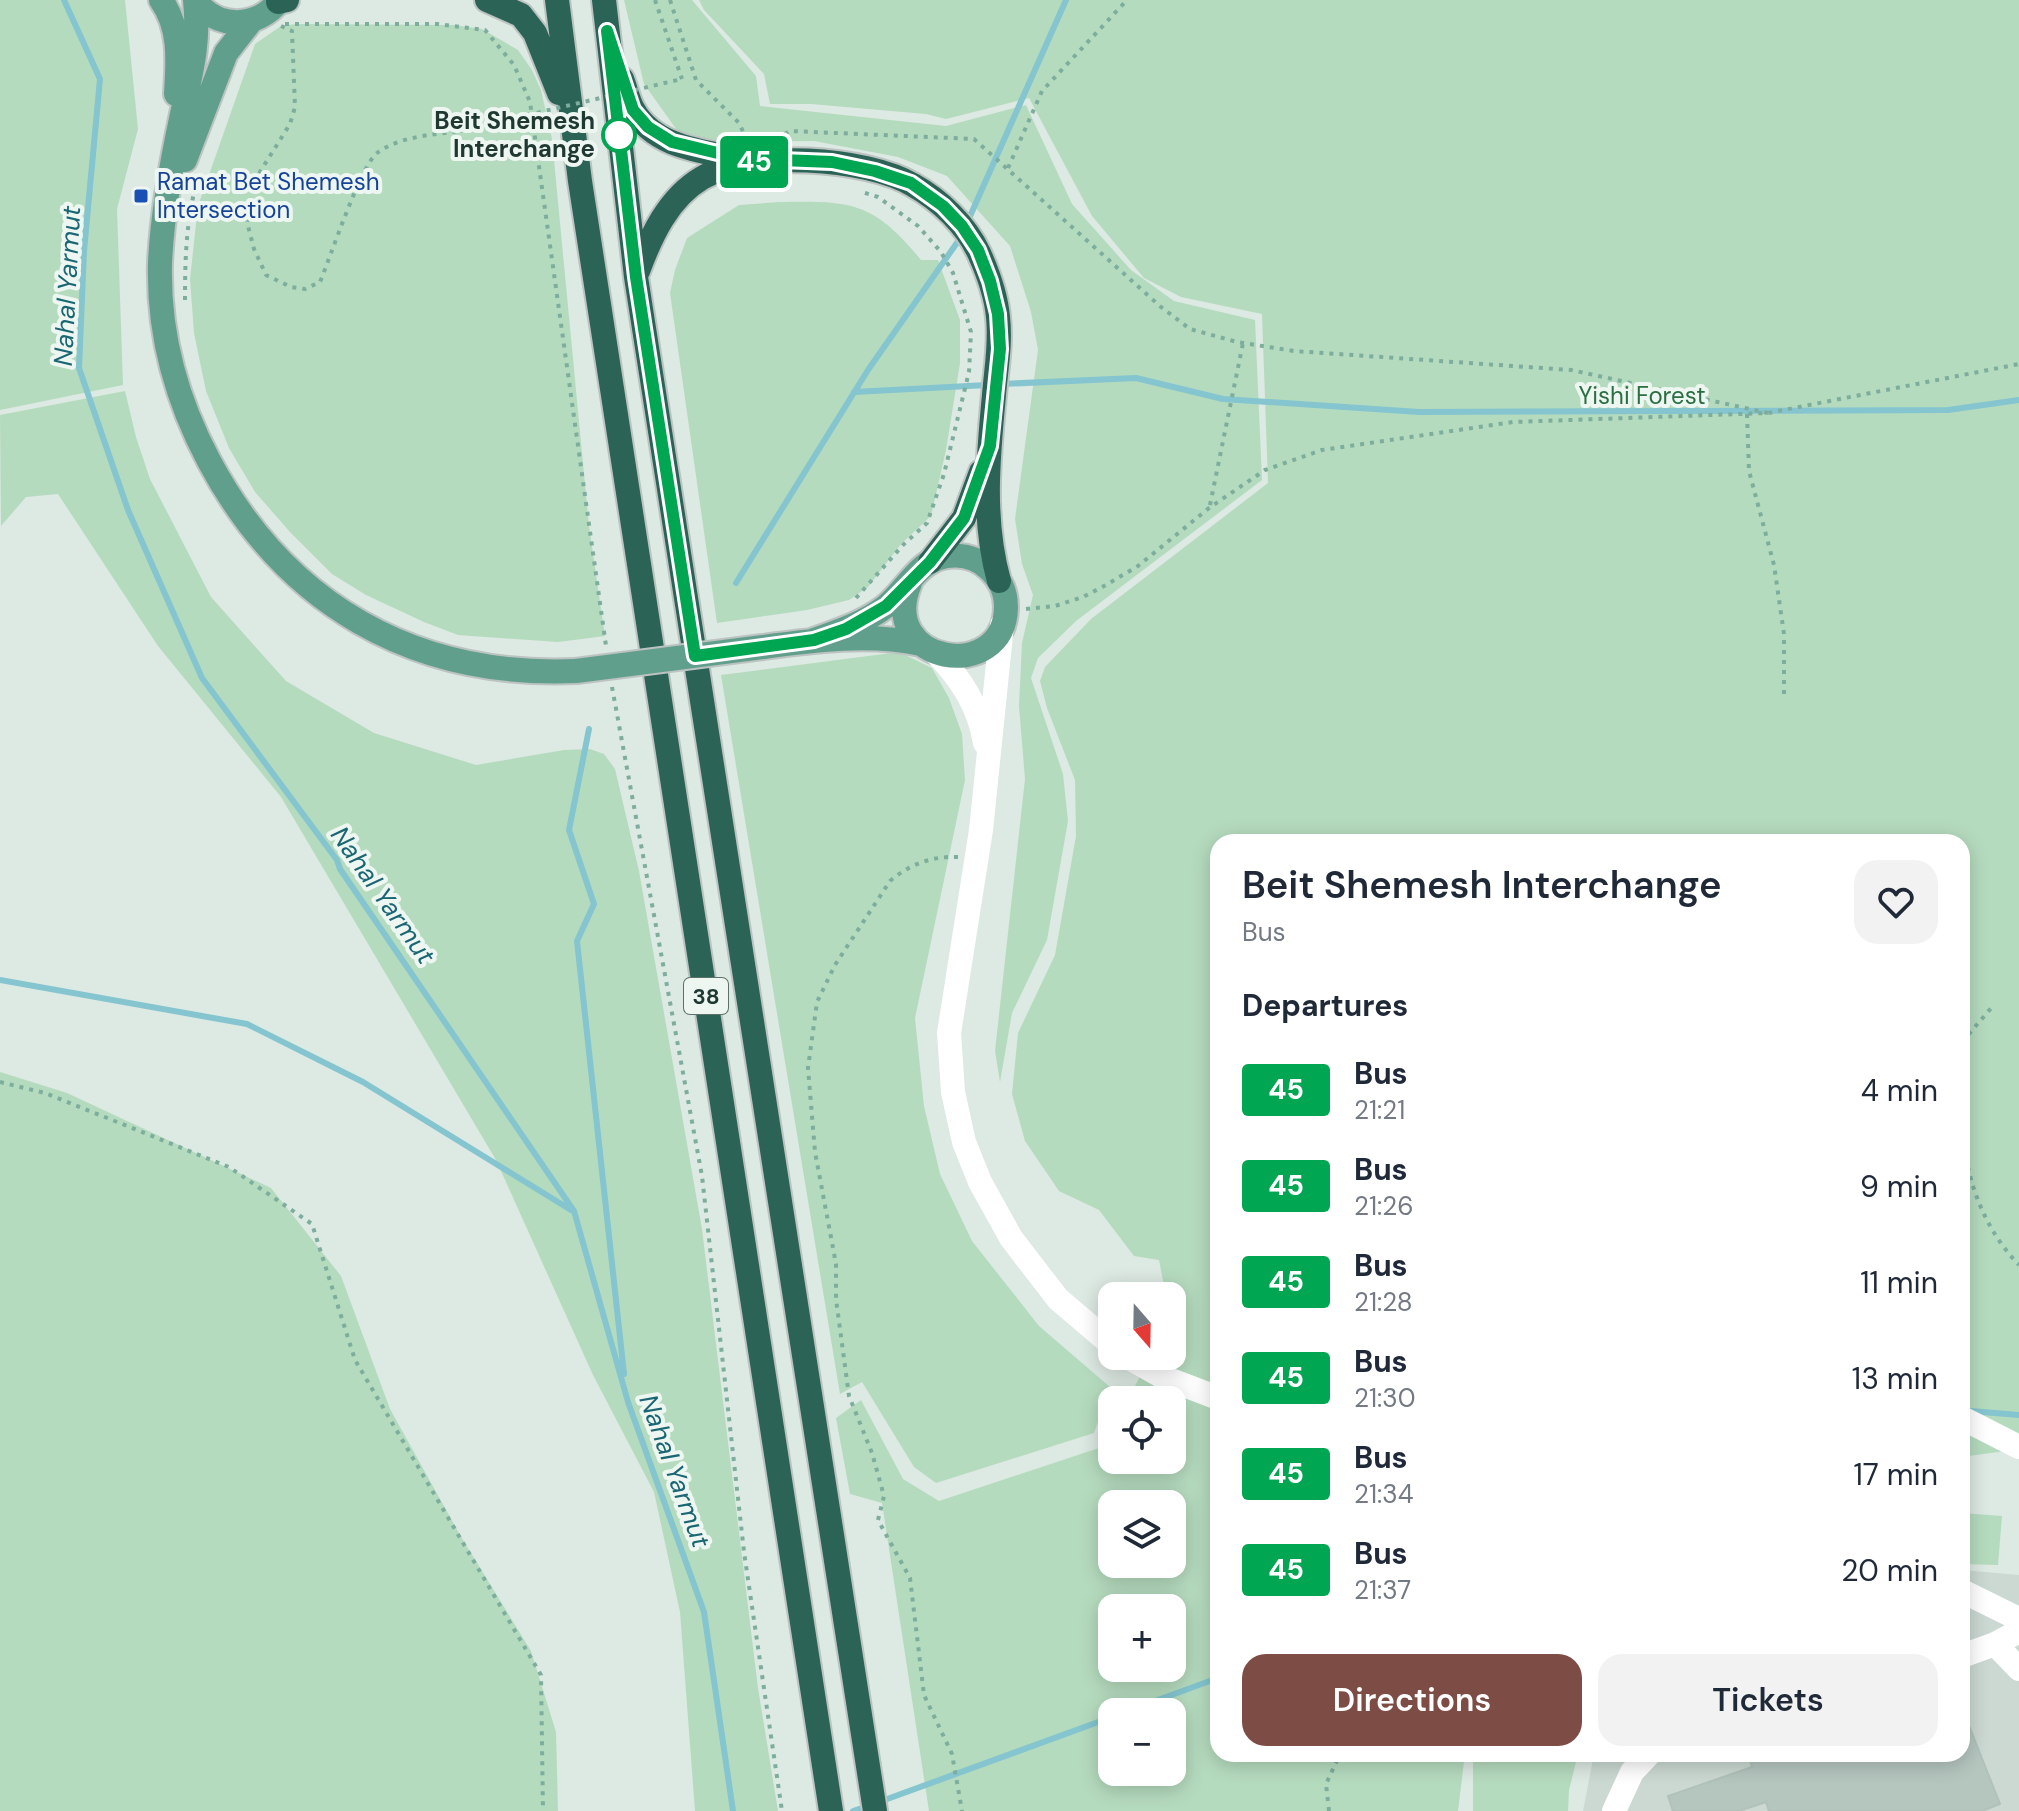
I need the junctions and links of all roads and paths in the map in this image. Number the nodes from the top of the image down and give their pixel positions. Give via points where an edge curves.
1 (161, 0) edge
2 (195, 0) edge
3 (487, 0) edge
4 (557, 0) edge
5 (604, 0) edge
6 (655, 0) edge
7 (670, 0) edge
8 (1127, 0) edge
9 (281, 7) edge
10 (259, 23) junction
11 (607, 31) junction
12 (753, 158) junction
13 (202, 168) dead end
14 (1008, 168) junction
15 (171, 173) junction
16 (580, 181) junction
17 (855, 189) dead end
18 (164, 231) junction
19 (636, 277) junction
20 (185, 308) dead end
21 (1243, 343) junction
22 (2019, 364) edge
23 (1768, 413) junction
24 (1747, 414) junction
25 (990, 446) junction
26 (1209, 508) junction
27 (930, 562) junction
28 (999, 581) junction
29 (910, 583) junction
30 (857, 598) dead end
31 (1004, 617) junction
32 (814, 640) junction
33 (929, 649) junction
34 (607, 653) dead end
35 (611, 683) dead end
36 (1784, 699) dead end
37 (987, 766) junction
38 (976, 857) junction
39 (1992, 1007) dead end
40 (1970, 1033) edge
41 (0, 1082) edge
42 (1970, 1171) edge
43 (2019, 1265) edge
44 (1098, 1333) edge
45 (1151, 1370) edge
46 (1210, 1395) edge
47 (1970, 1422) edge
48 (2019, 1447) edge
49 (1970, 1595) edge
50 (2019, 1619) edge
51 (2019, 1631) edge
52 (1995, 1644) junction
53 (1970, 1653) edge
54 (2019, 1669) edge
55 (1336, 1762) edge
56 (1641, 1762) edge
57 (543, 1811) edge
58 (782, 1811) edge
59 (831, 1811) edge
60 (875, 1811) edge
61 (962, 1811) edge
62 (1329, 1811) edge
63 (1614, 1811) edge

1 - 15 main road via 173,22 177,51
2 - 10 main road via 223,21
2 - 15 main road via 197,48
3 - 16 highway via 521,15 535,33 555,79
4 - 16 highway, 38
5 - 11 highway, 38
6 - 9 path, bridge via 682,79 415,137 374,155 320,282 305,289 266,275 247,222 258,175 295,107 292,31
7 - 12 path via 696,80 739,123
8 - 14 path via 1042,91
9 - 10 path
9 - 10 path
9 - 10 main road
9 - 34 path via 485,30 514,65 530,102
10 - 18 main road via 233,41 215,77
11 - 12 highway via 633,110 648,127 684,147
11 - 19 highway, 38
12 - 14 path via 790,131 974,139
12 - 19 highway via 687,189 651,237
12 - 25 highway via 832,162 875,171 911,183 962,226 978,250 998,314 1000,349
13 - 20 path via 185,253
14 - 21 path via 1190,329
15 - 18 main road
16 - 59 highway, 38
17 - 30 path via 878,197 918,226 941,252 971,332 969,372 927,523
18 - 32 main road, bridge via 163,329 186,414 254,533 280,562 351,618 426,653 540,673
19 - 60 highway, 38
21 - 23 path via 1571,370
21 - 26 path
22 - 23 path
23 - 24 path
24 - 26 path via 1513,422 1322,450 1265,470
24 - 36 path via 1749,471 1774,565 1784,634
25 - 27 highway via 964,518
25 - 28 highway via 988,527
26 - 31 path via 1138,566 1083,597
27 - 28 main road via 969,557
27 - 29 main road
28 - 31 main road
29 - 32 main road via 874,614
29 - 33 main road via 904,600 906,619 913,635
31 - 33 main road via 993,639 979,651 961,656
31 - 37 street
32 - 33 main road via 890,639
33 - 37 street via 972,699 983,728
35 - 58 path via 702,1176 744,1552
37 - 38 street
38 - 44 street via 949,1033 953,1092 964,1142 995,1212 1033,1269
38 - 61 path via 936,857 890,881 817,1002 808,1068 849,1396 884,1496 878,1520 910,1578 924,1695 952,1754
39 - 40 path
41 - 57 path via 45,1093 229,1167 312,1224 355,1360 541,1675
42 - 43 path via 1984,1216
45 - 46 street
47 - 48 street
49 - 50 street
51 - 52 street
52 - 53 street
52 - 54 street
55 - 62 path via 1326,1784
56 - 63 street

